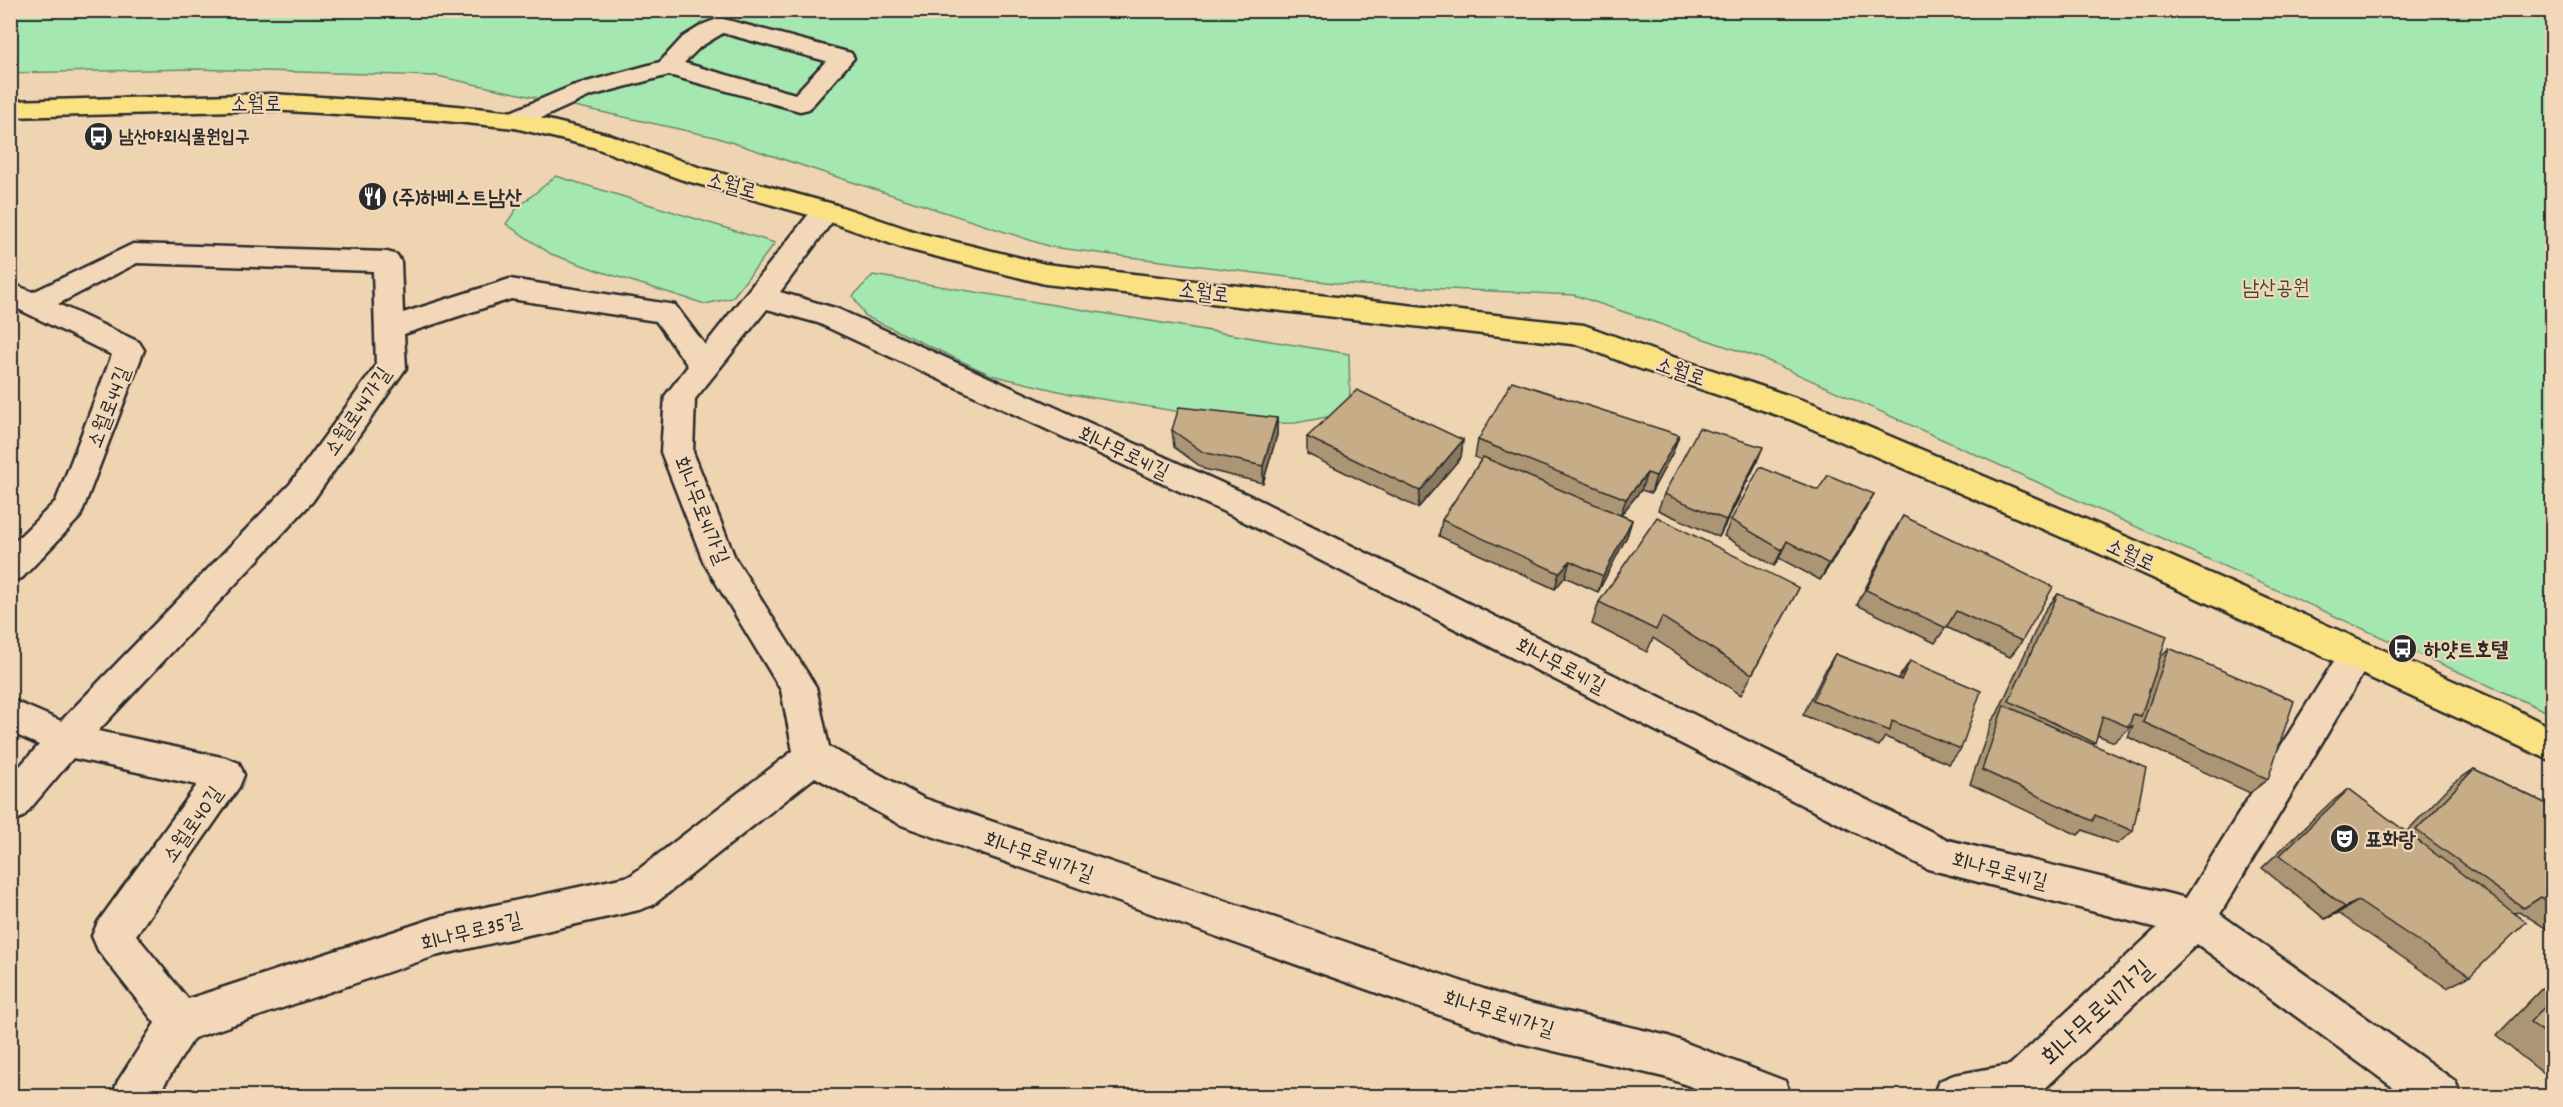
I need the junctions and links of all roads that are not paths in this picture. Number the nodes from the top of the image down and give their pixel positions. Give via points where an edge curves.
1 (669, 67) junction
2 (10, 109) edge
3 (514, 120) junction
4 (826, 211) junction
5 (761, 297) junction
6 (22, 298) edge
7 (390, 328) junction
8 (704, 366) junction
9 (10, 568) edge
10 (2356, 655) junction
11 (10, 715) edge
12 (66, 740) junction
13 (2553, 745) edge
14 (813, 757) junction
15 (10, 805) edge
16 (2194, 919) junction
17 (180, 1022) junction
18 (133, 1096) edge
19 (1770, 1096) edge
20 (1954, 1096) edge
21 (2440, 1096) edge

1 - 1 street via 800,104 842,58 720,25 695,38
1 - 3 street via 581,91
2 - 3 main road, 소월로 via 271,102
3 - 4 main road, 소월로 via 601,141 689,173
4 - 5 street
4 - 10 main road, 소월로 via 913,241 1045,274 1584,336 1803,412
5 - 8 street, 회나무로41가길
5 - 16 street, 회나무로41길 via 828,316 1244,507 1942,856
6 - 7 street, 소월로44가길 via 133,253 387,262
6 - 9 street, 소월로44길 via 129,350 69,508
7 - 8 street via 510,289 665,312
7 - 12 street, 소월로44가길 via 391,368 301,493
8 - 14 street, 회나무로41가길 via 680,396 677,452 721,563 798,687
10 - 13 main road, 소월로
10 - 16 street
11 - 12 street, 소월로40길
12 - 15 street, 소월로44가길
12 - 17 street, 소월로40길 via 226,775 112,936
14 - 17 street, 회나무로35길 via 639,892 435,938
14 - 19 street, 회나무로41가길 via 912,812 1516,1021 1668,1057
16 - 20 street, 회나무로41가길 via 2020,1083
16 - 21 street, 회나무로41길
17 - 18 street

